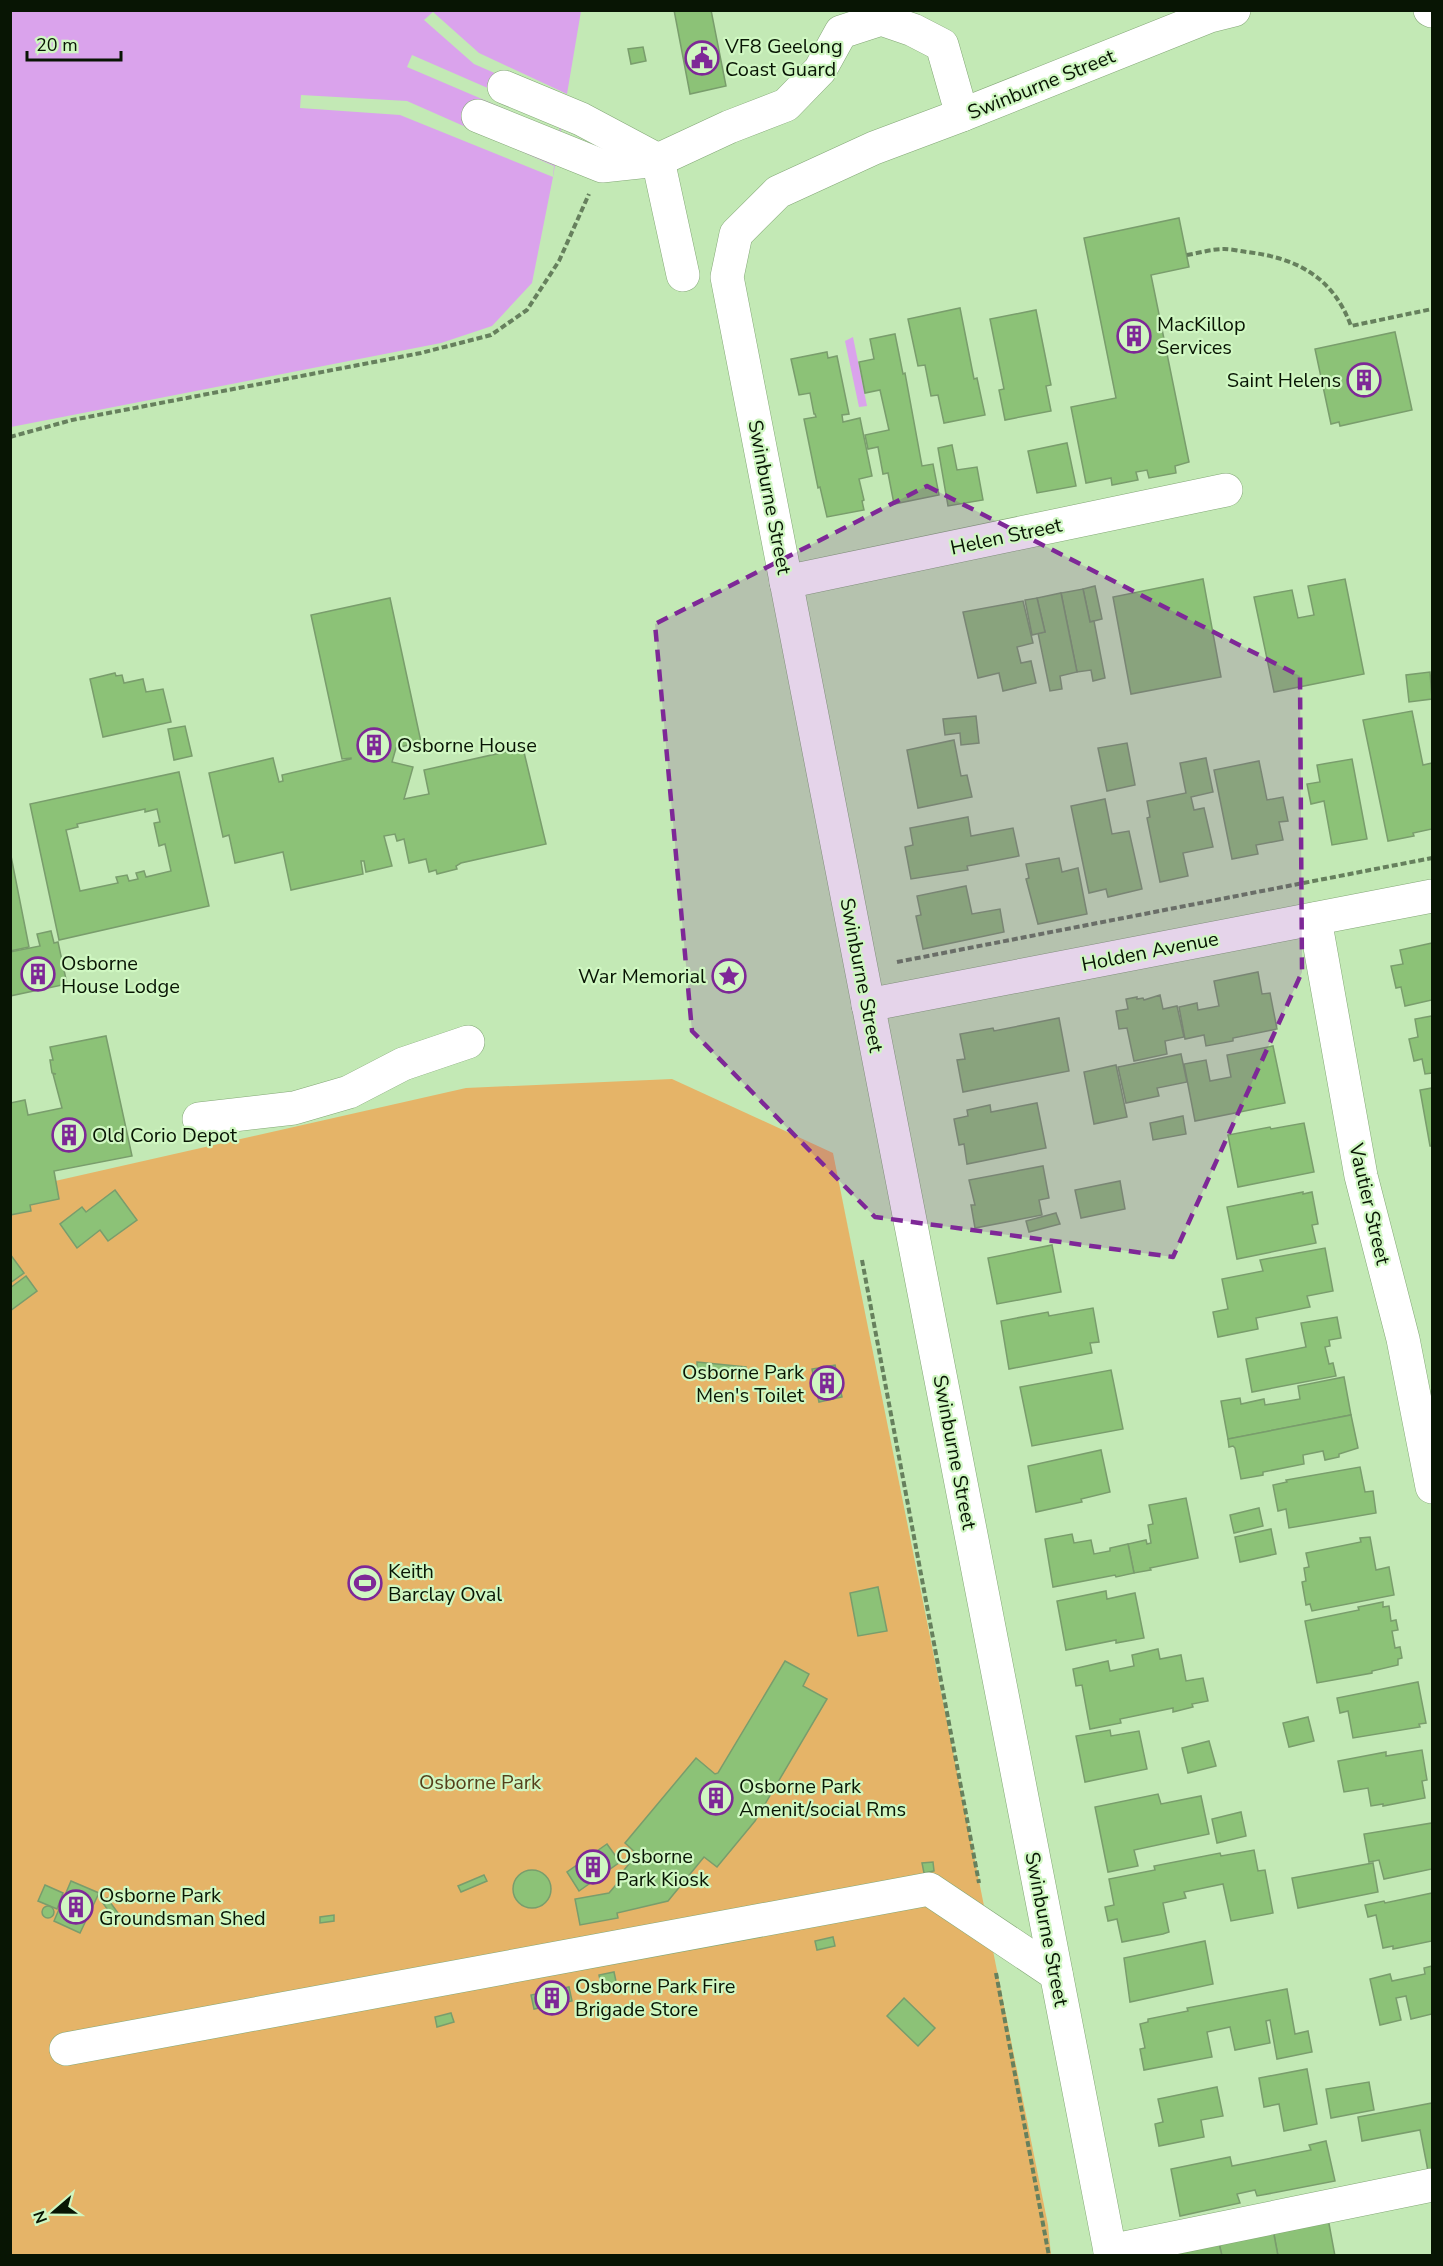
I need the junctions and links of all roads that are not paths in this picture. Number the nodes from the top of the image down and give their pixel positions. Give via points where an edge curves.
1 (1234, 10) edge
2 (504, 87) dead end
3 (478, 116) dead end
4 (962, 116) junction
5 (658, 160) junction
6 (683, 275) dead end
7 (1226, 490) dead end
8 (786, 582) junction
9 (1432, 896) edge
10 (1315, 919) junction
11 (868, 1005) junction
12 (468, 1042) dead end
13 (199, 1119) dead end
14 (1432, 1487) edge
15 (1056, 1974) junction
16 (66, 2049) dead end
17 (1432, 2185) edge
18 (1110, 2253) edge

1 - 4 street, Swinburne Street via 1210,16
2 - 5 street via 581,119
3 - 5 street via 602,166
4 - 5 street via 942,45 881,19 841,32 820,70 786,105
4 - 8 street, Swinburne Street via 874,148 778,192 736,234 727,278
5 - 6 street
7 - 8 street, Helen Street
8 - 11 street, Swinburne Street
9 - 10 street, Holden Avenue
10 - 11 street, Holden Avenue
10 - 14 street, Vautier Street via 1361,1176 1403,1339
11 - 15 street, Swinburne Street
12 - 13 street via 403,1064 349,1092 294,1108
15 - 16 street via 928,1889
15 - 18 street, Swinburne Street
17 - 18 street

